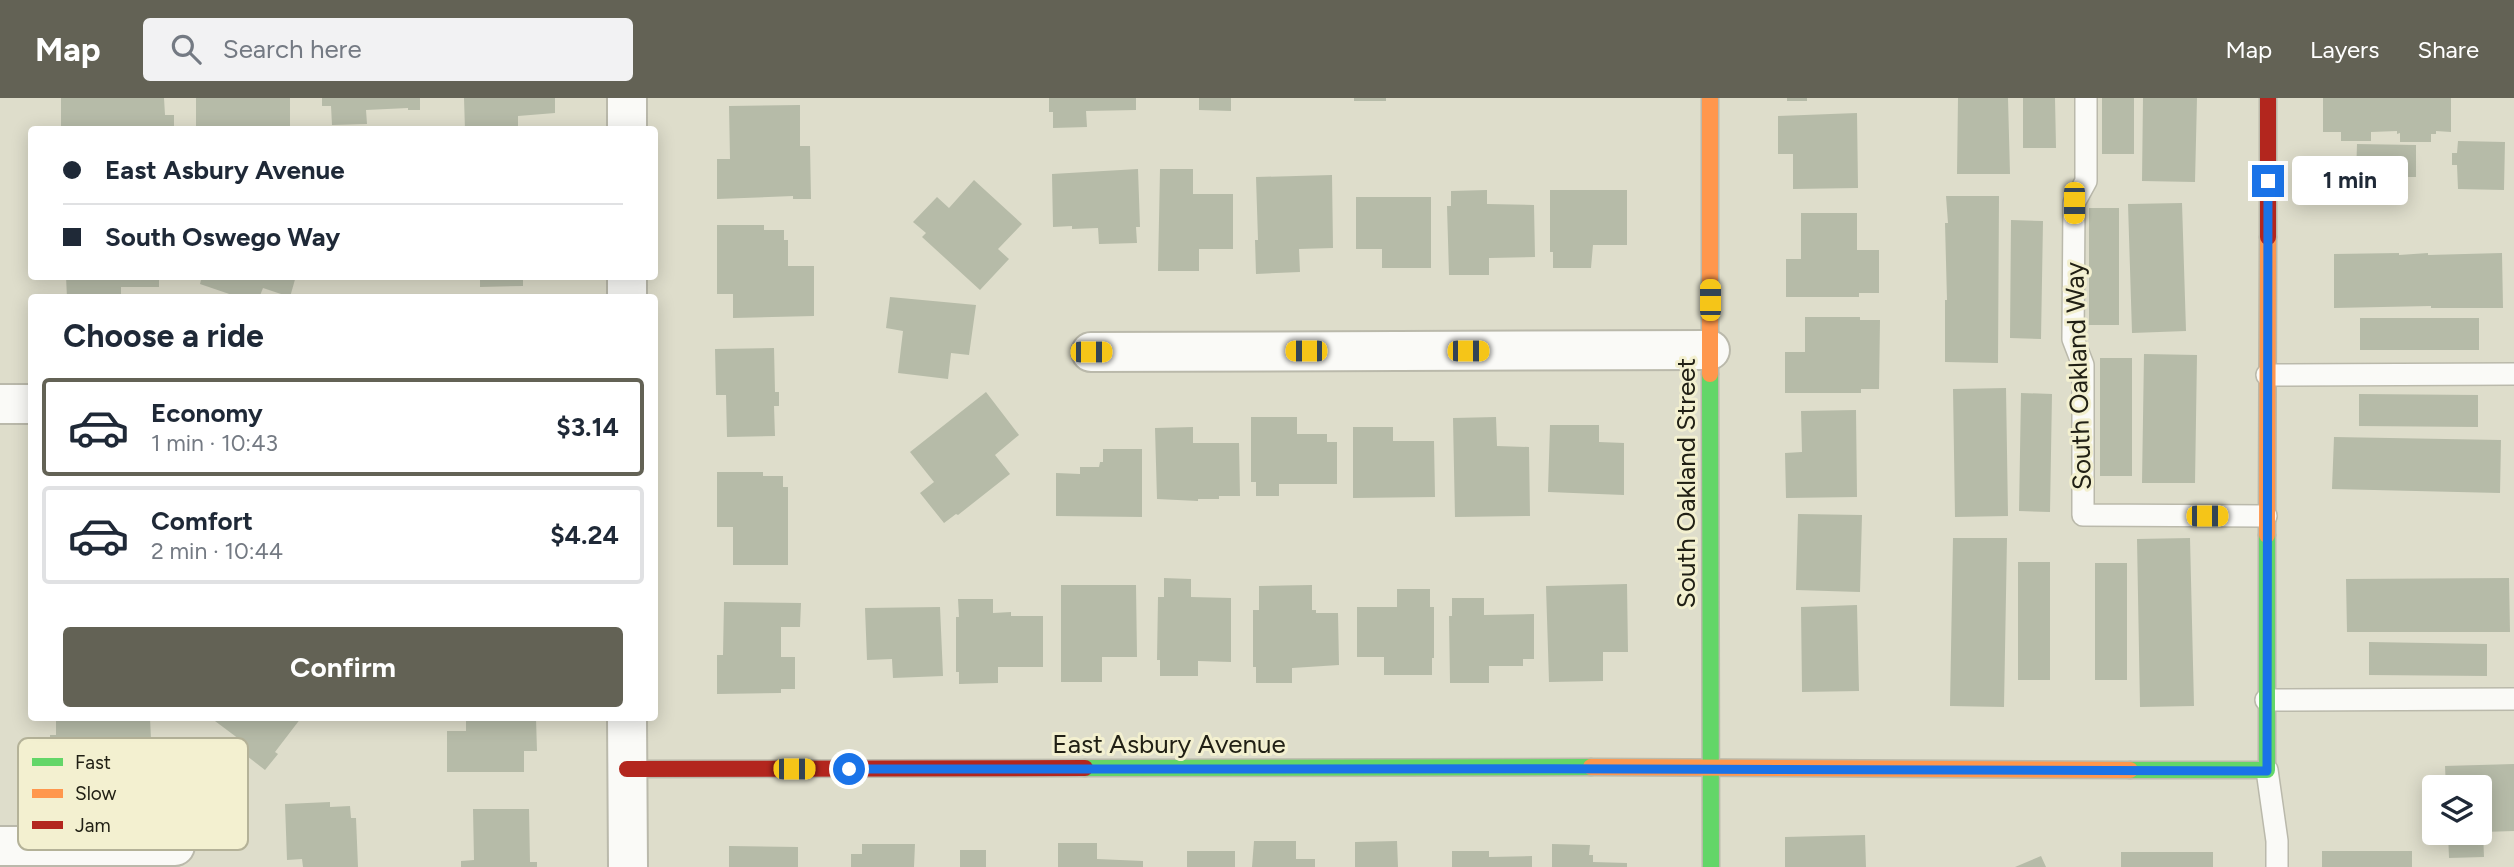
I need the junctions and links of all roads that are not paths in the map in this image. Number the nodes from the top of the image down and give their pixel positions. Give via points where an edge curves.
1 (627, 98) edge
2 (1710, 98) edge
3 (2086, 98) edge
4 (2268, 98) edge
5 (627, 126) edge
6 (1710, 351) junction
7 (1091, 352) dead end
8 (2514, 374) edge
9 (2267, 375) junction
10 (0, 404) edge
11 (28, 404) edge
12 (2266, 516) junction
13 (2514, 699) edge
14 (2266, 700) junction
15 (627, 721) edge
16 (1711, 768) junction
17 (627, 769) junction
18 (2267, 771) junction
19 (0, 846) edge
20 (18, 846) edge
21 (628, 867) edge
22 (1711, 867) edge
23 (2277, 867) edge

1 - 5 street
2 - 6 street, South Oakland Street
3 - 12 lane, South Oakland Way via 2086,181 2074,203 2073,339 2083,365 2083,516
4 - 9 street
6 - 7 street
6 - 16 street, South Oakland Street
8 - 9 lane
9 - 12 street
10 - 11 street
12 - 14 street
13 - 14 lane
14 - 18 street
15 - 17 street
16 - 17 street, East Asbury Avenue
16 - 18 street, East Asbury Avenue
16 - 22 street, South Oakland Street
17 - 21 street
18 - 23 lane
19 - 20 street

